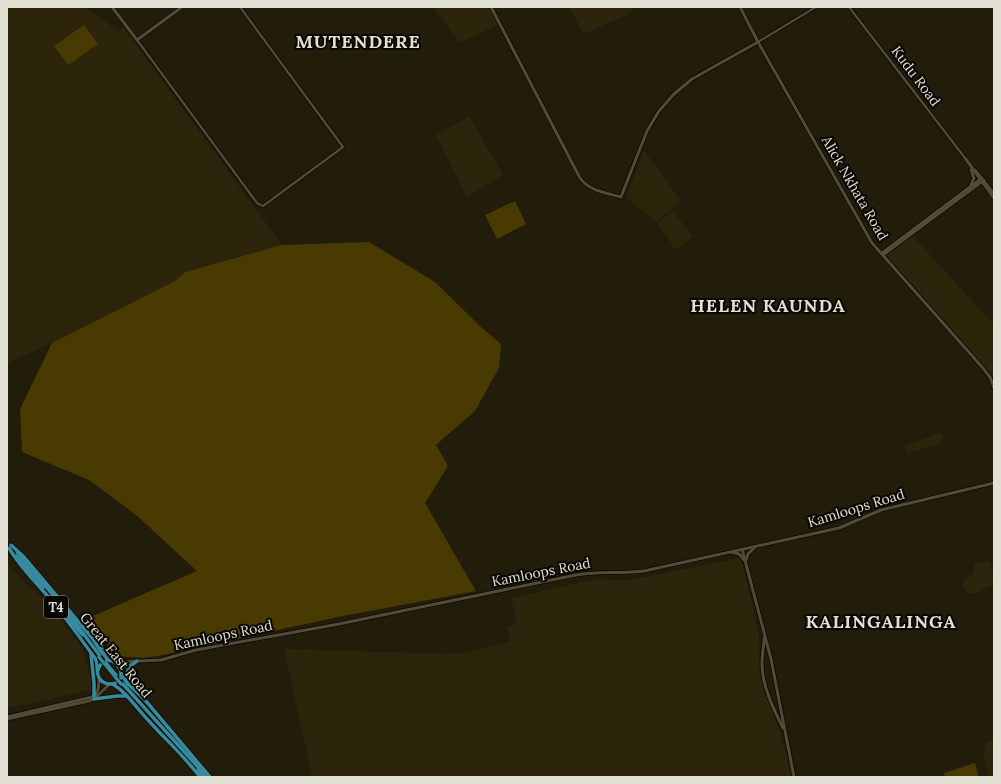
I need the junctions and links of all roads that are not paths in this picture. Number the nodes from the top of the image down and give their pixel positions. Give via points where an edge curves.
1 (112, 7) edge
2 (182, 7) edge
3 (240, 7) edge
4 (491, 7) edge
5 (740, 7) edge
6 (816, 7) edge
7 (849, 7) edge
8 (137, 40) junction
9 (758, 42) junction
10 (965, 158) junction
11 (982, 180) junction
12 (970, 187) junction
13 (994, 194) edge
14 (994, 198) edge
15 (882, 254) junction
16 (994, 388) edge
17 (994, 484) edge
18 (7, 541) edge
19 (9, 546) edge
20 (760, 546) junction
21 (742, 549) junction
22 (731, 552) junction
23 (746, 564) junction
24 (765, 634) junction
25 (93, 639) junction
26 (90, 652) junction
27 (109, 661) junction
28 (114, 662) junction
29 (122, 662) junction
30 (136, 662) junction
31 (98, 670) junction
32 (121, 673) junction
33 (99, 678) junction
34 (122, 683) junction
35 (111, 684) junction
36 (130, 686) junction
37 (126, 696) junction
38 (94, 699) junction
39 (7, 718) edge
40 (785, 734) junction
41 (200, 777) edge
42 (204, 777) edge
43 (207, 777) edge
44 (210, 777) edge
45 (794, 777) edge

1 - 8 main road
2 - 8 main road
3 - 8 street via 344,147 263,206 257,203
4 - 9 main road via 580,178 590,187 621,197 647,131 678,89
5 - 9 main road, Alick Nkhata Road
6 - 9 street
7 - 10 street, Kudu Road
9 - 15 main road, Alick Nkhata Road via 866,233
10 - 11 main road, Kudu Road
10 - 12 main road via 974,178
11 - 12 main road
11 - 13 main road, Kudu Road
11 - 14 main road, Kudu Road
11 - 15 main road
12 - 15 main road
15 - 16 main road, Alick Nkhata Road via 982,366
17 - 20 main road, Kamloops Road via 881,510 838,528
18 - 19 main road, Great East Road / T4
19 - 25 main road, Great East Road / T4 via 23,556
19 - 26 main road, Great East Road / T4 via 18,562
19 - 34 main road, Great East Road / T4, bridge
20 - 21 main road, Kamloops Road
20 - 23 main road via 748,554
21 - 22 main road, Kamloops Road
21 - 23 main road
22 - 23 main road via 742,557
22 - 30 main road, Kamloops Road via 644,571 576,575 339,624 196,650 160,660
23 - 24 main road
24 - 40 main road
24 - 40 main road via 762,664 765,686
25 - 27 main road, Great East Road / T4
25 - 29 main road via 111,657
26 - 31 main road, Great East Road / T4 via 97,661
26 - 38 main road
27 - 28 main road
27 - 31 main road via 102,664
28 - 29 main road, Kamloops Road
28 - 32 main road
29 - 30 main road, Kamloops Road
30 - 32 main road via 126,666
30 - 36 main road via 127,674
31 - 33 main road
32 - 35 main road
32 - 36 main road, Great East Road
33 - 35 main road
33 - 38 main road via 99,689
34 - 42 main road, Great East Road / T4
34 - 43 main road, Great East Road / T4
35 - 37 main road, Great East Road via 118,687
35 - 38 main road via 101,690
36 - 44 main road, Great East Road via 145,700
37 - 38 main road
37 - 41 main road, Great East Road
38 - 39 main road
40 - 45 main road

